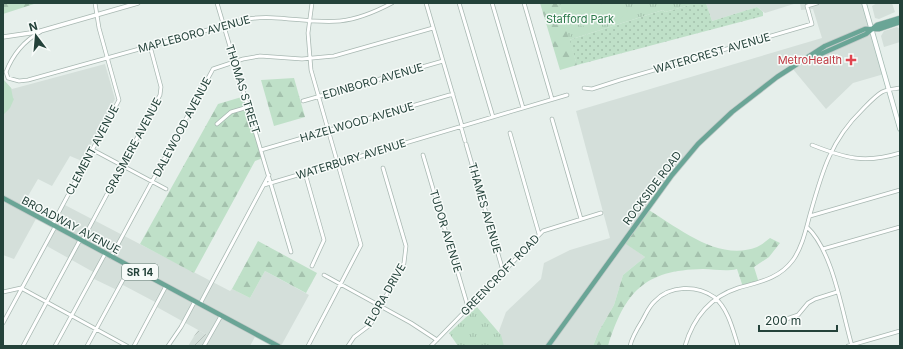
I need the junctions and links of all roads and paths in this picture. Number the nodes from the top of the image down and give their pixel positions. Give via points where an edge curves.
1 (95, 3) edge
2 (138, 3) edge
3 (217, 3) edge
4 (312, 3) edge
5 (392, 3) edge
6 (426, 3) edge
7 (459, 3) edge
8 (492, 3) edge
9 (524, 3) edge
10 (817, 3) edge
11 (864, 3) edge
12 (97, 14) junction
13 (900, 18) edge
14 (310, 20) junction
15 (900, 22) edge
16 (224, 26) junction
17 (433, 28) junction
18 (871, 29) junction
19 (45, 30) junction
20 (3, 37) edge
21 (150, 46) junction
22 (108, 58) junction
23 (309, 58) junction
24 (443, 61) junction
25 (234, 62) junction
26 (584, 88) dead end
27 (900, 88) edge
28 (889, 90) junction
29 (453, 94) junction
30 (567, 95) dead end
31 (318, 97) junction
32 (552, 100) junction
33 (303, 101) dead end
34 (248, 107) junction
35 (523, 108) junction
36 (493, 117) junction
37 (552, 119) dead end
38 (217, 124) dead end
39 (461, 126) junction
40 (900, 128) edge
41 (328, 130) junction
42 (510, 133) dead end
43 (812, 145) dead end
44 (93, 150) junction
45 (261, 150) junction
46 (830, 152) junction
47 (900, 153) edge
48 (423, 155) dead end
49 (338, 162) junction
50 (122, 165) junction
51 (383, 168) dead end
52 (305, 173) junction
53 (269, 175) junction
54 (152, 182) junction
55 (271, 183) junction
56 (264, 185) junction
57 (166, 189) dead end
58 (900, 190) edge
59 (3, 198) edge
60 (601, 213) dead end
61 (810, 216) junction
62 (581, 218) junction
63 (54, 226) junction
64 (807, 227) junction
65 (900, 227) edge
66 (539, 234) junction
67 (81, 240) junction
68 (823, 249) junction
69 (291, 252) dead end
70 (105, 254) junction
71 (111, 257) junction
72 (312, 266) dead end
73 (130, 267) junction
74 (503, 271) junction
75 (324, 275) dead end
76 (341, 285) junction
77 (166, 286) junction
78 (21, 288) junction
79 (3, 292) edge
80 (837, 292) junction
81 (715, 299) junction
82 (195, 302) junction
83 (46, 303) junction
84 (200, 304) junction
85 (381, 306) junction
86 (468, 307) junction
87 (71, 316) junction
88 (221, 316) junction
89 (3, 323) edge
90 (772, 324) dead end
91 (96, 330) junction
92 (900, 331) edge
93 (436, 340) junction
94 (23, 346) edge
95 (55, 346) edge
96 (87, 346) edge
97 (127, 346) edge
98 (134, 346) edge
99 (168, 346) edge
100 (204, 346) edge
101 (278, 346) edge
102 (308, 346) edge
103 (348, 346) edge
104 (431, 346) edge
105 (548, 346) edge
106 (630, 346) edge
107 (685, 346) edge
108 (738, 346) edge
109 (850, 346) edge

1 - 12 street, CLEMENT AVENUE
2 - 12 street
3 - 16 street, THOMAS STREET
4 - 14 street
5 - 14 street, MAPLEBORO AVENUE via 366,16 347,20
6 - 17 street, THAMES AVENUE
7 - 36 street
8 - 35 street
9 - 32 street
10 - 26 street, WATERCREST AVENUE via 807,6 812,24 592,89
11 - 18 main road
12 - 19 street
12 - 22 street, CLEMENT AVENUE
13 - 18 main road, ROCKSIDE ROAD
14 - 16 street, MAPLEBORO AVENUE via 265,17
14 - 23 street
15 - 18 main road, ROCKSIDE ROAD
16 - 21 street, MAPLEBORO AVENUE
16 - 25 street, THOMAS STREET
17 - 23 street, DALEWOOD AVENUE via 334,56
17 - 24 street, THAMES AVENUE
18 - 28 main road
18 - 105 main road, ROCKSIDE ROAD via 843,38 811,54 737,107 690,152
19 - 20 street
19 - 22 street, MAPLEBORO AVENUE via 22,45 8,68 8,78 24,81
21 - 22 street, MAPLEBORO AVENUE
21 - 50 street, GRASMERE AVENUE via 161,91
22 - 44 street, CLEMENT AVENUE via 119,100
23 - 25 street, DALEWOOD AVENUE via 266,56
23 - 31 street
24 - 29 street, THAMES AVENUE
24 - 31 street, EDINBORO AVENUE
25 - 34 street, THOMAS STREET
25 - 54 street, DALEWOOD AVENUE via 218,66 210,72
27 - 28 street
28 - 40 main road
28 - 46 street via 877,96 857,114 842,131
29 - 39 street, THAMES AVENUE
29 - 41 street, HAZELWOOD AVENUE
30 - 32 street, WATERBURY AVENUE
31 - 33 street, EDINBORO AVENUE
31 - 41 street
32 - 35 street, WATERBURY AVENUE
34 - 38 street via 228,113
34 - 45 street, THOMAS STREET
35 - 36 street, WATERBURY AVENUE
36 - 39 street, WATERBURY AVENUE
37 - 62 street
39 - 49 street, WATERBURY AVENUE
39 - 74 street, THAMES AVENUE
41 - 45 street, HAZELWOOD AVENUE
41 - 49 street
42 - 66 street
43 - 46 street
44 - 50 street
44 - 63 street, CLEMENT AVENUE
45 - 53 street, THOMAS STREET
46 - 47 street via 863,160
46 - 61 street
48 - 86 street, TUDOR AVENUE
49 - 52 street, WATERBURY AVENUE
49 - 76 street via 361,245
50 - 54 street
50 - 67 street, GRASMERE AVENUE
51 - 85 street, FLORA DRIVE via 406,252 404,263
52 - 55 street, WATERBURY AVENUE
52 - 72 street via 324,240
53 - 55 street, THOMAS STREET
53 - 56 street
54 - 57 street
54 - 71 street, DALEWOOD AVENUE
55 - 56 street, WATERBURY AVENUE
55 - 69 street, THOMAS STREET
56 - 84 street
58 - 61 street
59 - 63 main road, BROADWAY AVENUE / SR 14
60 - 62 street, GREENCROFT ROAD
61 - 64 street
62 - 66 street, GREENCROFT ROAD via 548,228
63 - 67 main road, BROADWAY AVENUE / SR 14
63 - 78 street, CLEMENT AVENUE
64 - 68 street
64 - 81 street via 798,251 782,271 768,280 738,288
65 - 68 street
66 - 74 street, GREENCROFT ROAD
67 - 70 main road, BROADWAY AVENUE / SR 14
67 - 83 street, GRASMERE AVENUE
68 - 80 street
70 - 71 main road, BROADWAY AVENUE / SR 14
70 - 87 street
71 - 73 main road, BROADWAY AVENUE / SR 14
73 - 77 main road, BROADWAY AVENUE / SR 14
73 - 91 street
74 - 86 street, GREENCROFT ROAD
75 - 76 street
76 - 85 street
76 - 102 street
77 - 82 main road, BROADWAY AVENUE / SR 14
77 - 98 street
78 - 79 street
78 - 83 street
78 - 89 street, CLEMENT AVENUE
80 - 90 street via 815,299 798,315
80 - 109 street
81 - 106 street via 691,288 663,294 650,308
81 - 107 street via 696,320
81 - 108 street via 724,309
82 - 84 main road, BROADWAY AVENUE / SR 14
82 - 99 street
83 - 87 street
83 - 94 street, GRASMERE AVENUE
84 - 88 main road, BROADWAY AVENUE / SR 14
85 - 93 street
85 - 103 street, FLORA DRIVE via 368,328 354,337
86 - 93 street, GREENCROFT ROAD
87 - 91 street
87 - 95 street
88 - 100 street
88 - 101 main road, BROADWAY AVENUE / SR 14
91 - 96 street
91 - 97 street
92 - 109 street
93 - 104 street, GREENCROFT ROAD

